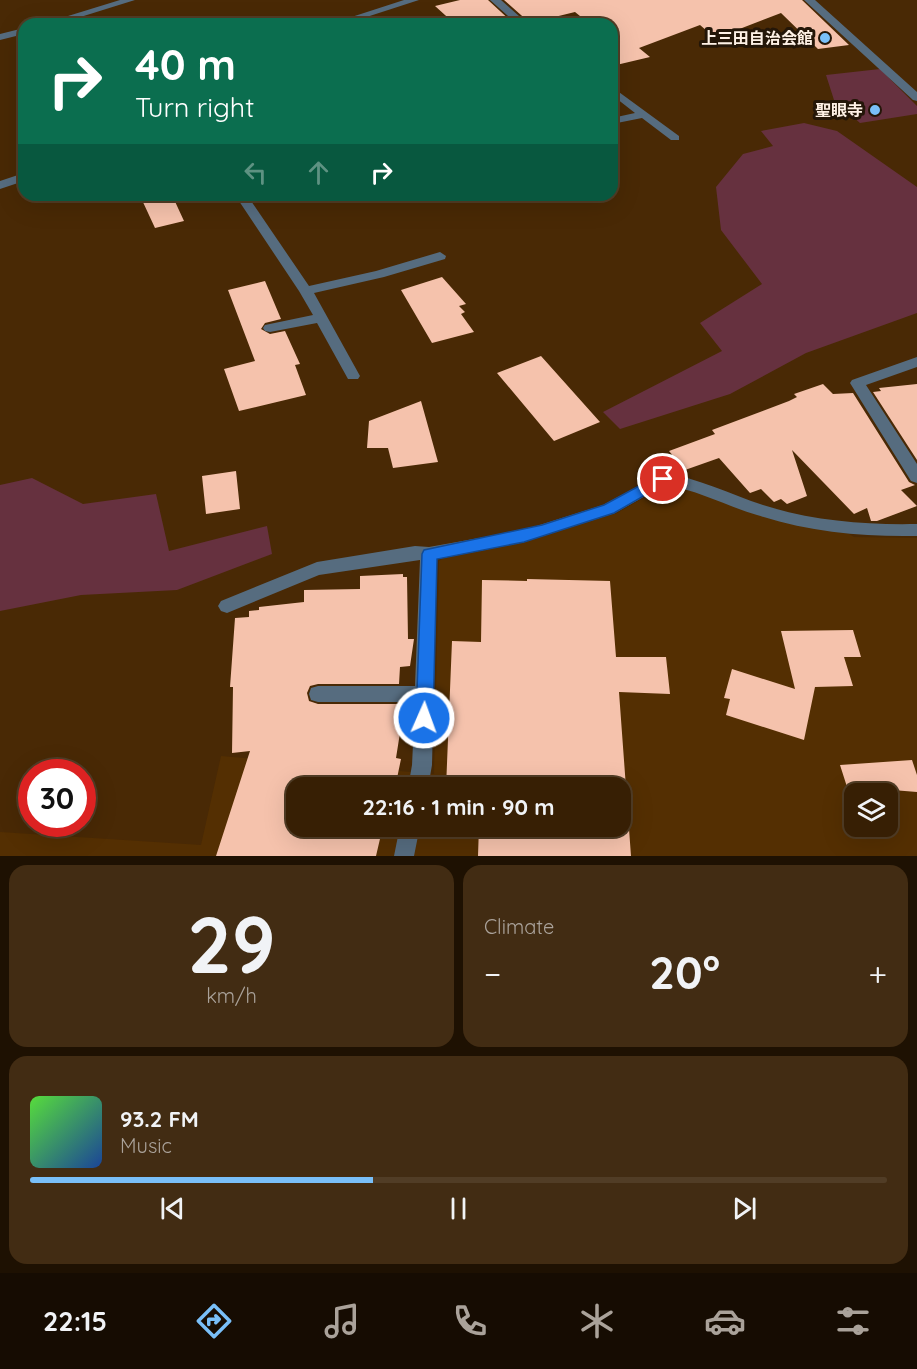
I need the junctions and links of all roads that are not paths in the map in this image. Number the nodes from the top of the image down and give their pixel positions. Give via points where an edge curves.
1 (130, 0) edge
2 (414, 0) edge
3 (495, 0) edge
4 (809, 0) edge
5 (400, 13) dead end
6 (68, 18) edge
7 (355, 18) edge
8 (384, 18) edge
9 (516, 18) edge
10 (18, 32) edge
11 (0, 37) edge
12 (618, 94) edge
13 (917, 98) edge
14 (645, 114) junction
15 (618, 120) edge
16 (675, 138) dead end
17 (18, 179) edge
18 (0, 185) edge
19 (245, 201) edge
20 (440, 256) dead end
21 (306, 291) junction
22 (321, 318) junction
23 (270, 328) dead end
24 (917, 362) edge
25 (353, 376) dead end
26 (917, 477) edge
27 (917, 530) edge
28 (429, 554) junction
29 (227, 606) dead end
30 (318, 694) dead end
31 (425, 694) junction
32 (420, 777) edge
33 (408, 837) edge
34 (404, 856) edge

1 - 6 street
2 - 7 street
3 - 9 street
4 - 13 street
5 - 8 street
10 - 11 street
12 - 14 street
14 - 15 street
14 - 16 street
17 - 18 street
19 - 21 street
20 - 21 street
21 - 22 street
22 - 23 street
22 - 25 street
24 - 26 street via 857,382
27 - 28 street via 830,526 759,510 701,487 663,479 598,512 524,536
28 - 29 street via 317,569
28 - 31 street
30 - 31 street
31 - 32 street
33 - 34 street

